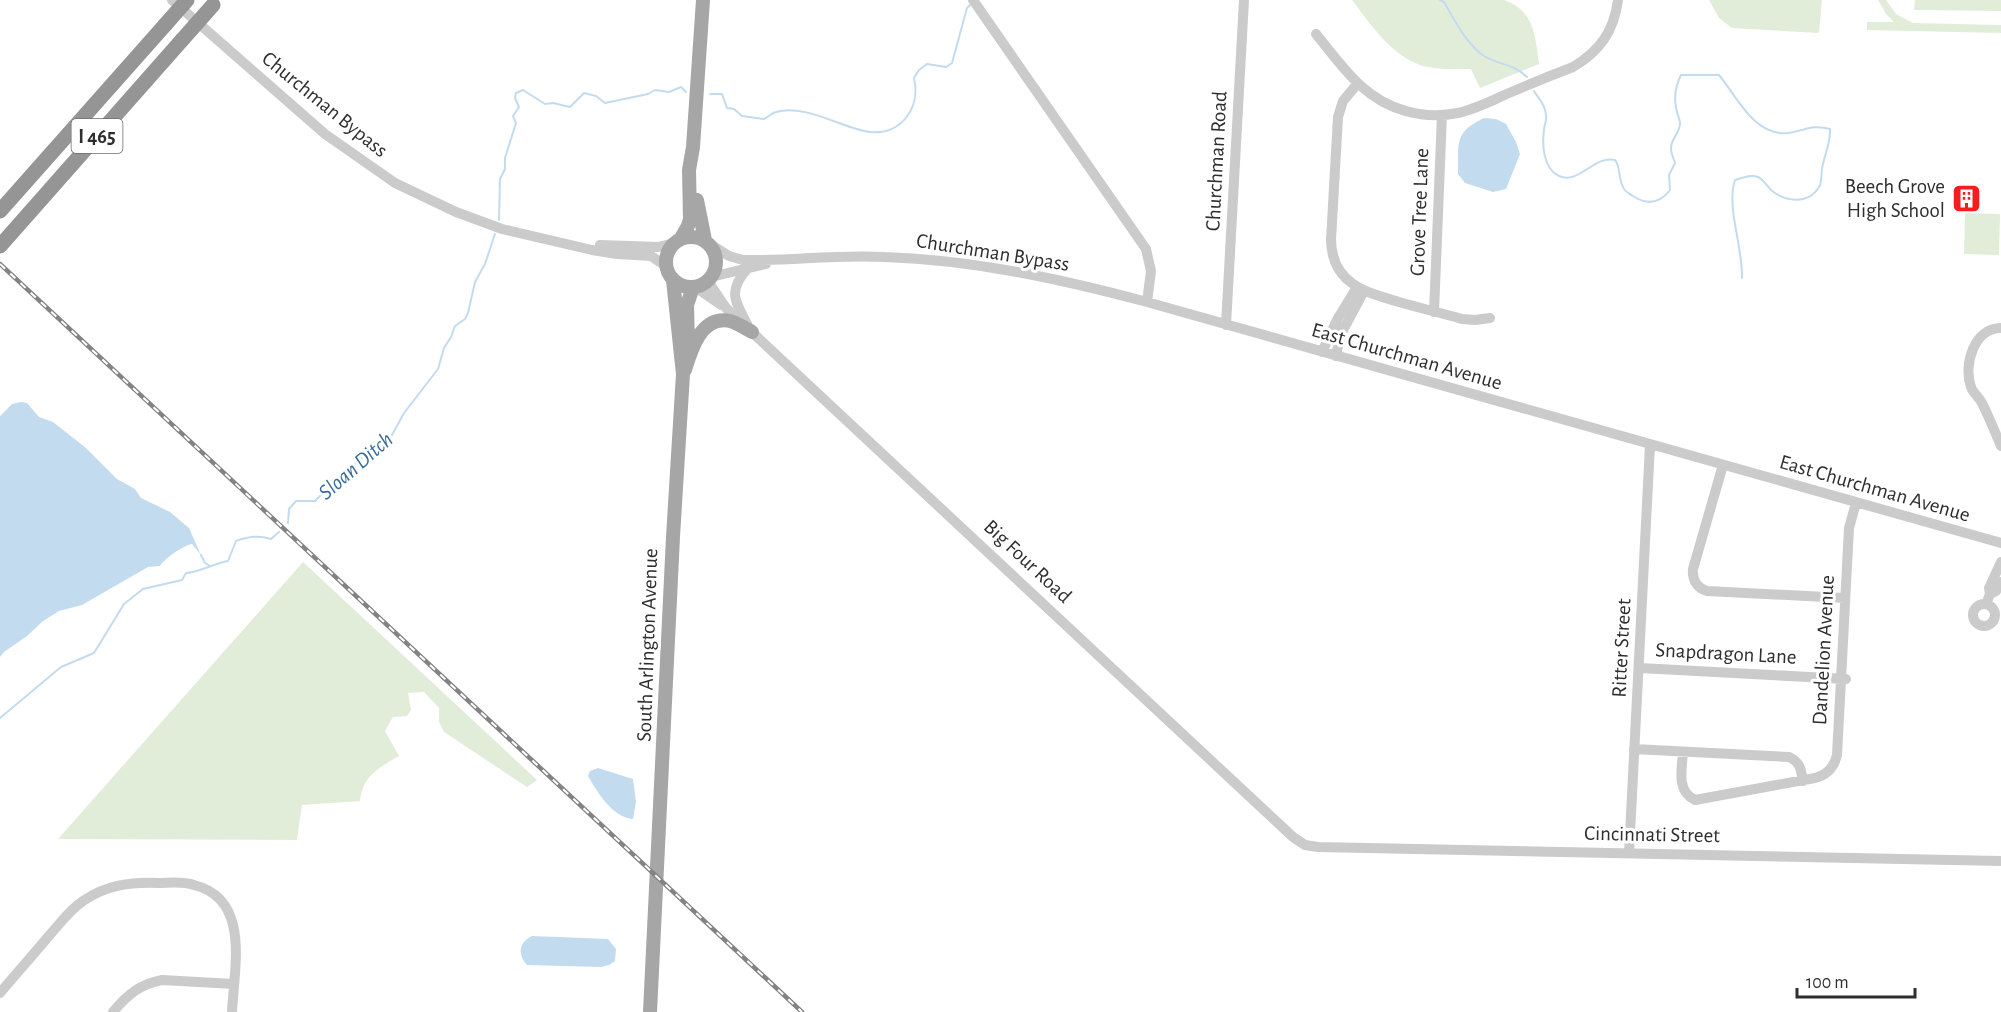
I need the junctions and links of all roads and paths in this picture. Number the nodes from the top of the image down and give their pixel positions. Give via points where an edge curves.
1 (172, 0) edge
2 (187, 0) edge
3 (703, 0) edge
4 (973, 0) edge
5 (1244, 0) edge
6 (1618, 0) edge
7 (215, 3) edge
8 (1316, 34) dead end
9 (1358, 83) junction
10 (1442, 115) junction
11 (693, 147) junction
12 (0, 211) edge
13 (677, 241) junction
14 (707, 242) junction
15 (573, 244) junction
16 (0, 246) edge
17 (831, 256) junction
18 (666, 266) junction
19 (748, 268) junction
20 (710, 279) junction
21 (673, 280) junction
22 (694, 287) junction
23 (1360, 289) junction
24 (1147, 302) junction
25 (726, 308) junction
26 (1434, 312) junction
27 (1490, 318) dead end
28 (1226, 325) junction
29 (2001, 328) edge
30 (752, 332) junction
31 (1322, 352) junction
32 (1336, 356) junction
33 (688, 359) junction
34 (683, 374) junction
35 (1650, 445) junction
36 (2001, 446) edge
37 (1723, 465) junction
38 (1856, 502) junction
39 (2001, 543) edge
40 (2001, 562) edge
41 (2001, 582) edge
42 (1845, 598) junction
43 (1640, 668) junction
44 (1844, 679) junction
45 (1634, 749) junction
46 (1683, 752) junction
47 (1803, 781) junction
48 (1302, 843) joint
49 (1629, 853) junction
50 (2001, 861) edge
51 (234, 984) junction
52 (0, 993) edge
53 (113, 1012) edge
54 (232, 1012) edge
55 (650, 1012) edge

1 - 15 street, Churchman Bypass via 325,134 394,183 479,221
2 - 12 highway, I 465, bridge
3 - 11 main road
4 - 24 street via 1146,249 1151,271
5 - 28 street, Churchman Road
6 - 10 street via 1612,28 1586,59 1474,108
7 - 16 highway, I 465, bridge
8 - 9 street
9 - 10 street via 1375,97 1402,110
9 - 23 street via 1339,112 1331,240 1340,272
10 - 26 street, Grove Tree Lane
11 - 13 main road via 689,170 690,219
11 - 14 main road via 699,216
13 - 14 main road via 693,236
13 - 15 street, Churchman Bypass via 658,247
13 - 18 main road via 667,253
14 - 17 street, Churchman Bypass via 743,260
14 - 20 main road via 714,250 717,264
15 - 18 street, Churchman Bypass via 604,252 651,256
17 - 19 street, Churchman Bypass
17 - 24 street, Churchman Bypass via 968,264 1040,276
18 - 21 main road
19 - 20 street, Churchman Bypass
19 - 30 street via 737,280 735,292 737,305
20 - 22 main road
20 - 25 street, Big Four Road
21 - 22 main road
21 - 34 main road, South Arlington Avenue
22 - 25 street, Big Four Road
22 - 33 main road via 687,305
23 - 26 street
23 - 31 street via 1338,318
23 - 32 street
24 - 28 street, East Churchman Avenue
25 - 30 street, Big Four Road
26 - 27 street via 1462,319
28 - 31 street, East Churchman Avenue
29 - 36 street via 1986,331 1977,341 1970,373 1971,387
30 - 33 main road via 728,321 712,323 696,339
30 - 48 street, Big Four Road
31 - 32 street, East Churchman Avenue
32 - 35 street, East Churchman Avenue
33 - 34 main road
34 - 55 main road, South Arlington Avenue
35 - 37 street, East Churchman Avenue
35 - 43 street, Ritter Street
37 - 38 street, East Churchman Avenue
37 - 42 street via 1693,569 1696,584 1707,591
38 - 39 street, East Churchman Avenue
38 - 42 street, Dandelion Avenue via 1849,528
40 - 41 street via 1988,599
42 - 44 street, Dandelion Avenue
43 - 44 street, Snapdragon Lane
43 - 45 street, Ritter Street
44 - 47 street, Dandelion Avenue via 1835,761 1825,775
45 - 46 street
45 - 49 street, Ritter Street
46 - 47 street via 1789,756 1800,766
46 - 47 street, Dandelion Avenue via 1682,787 1695,800
48 - 49 street, Cincinnati Street via 1318,847
49 - 50 street, Cincinnati Street
51 - 52 street via 236,937 233,921 221,901 203,887 188,883 138,882 117,885 84,900
51 - 53 street via 151,982 129,994
51 - 54 street

